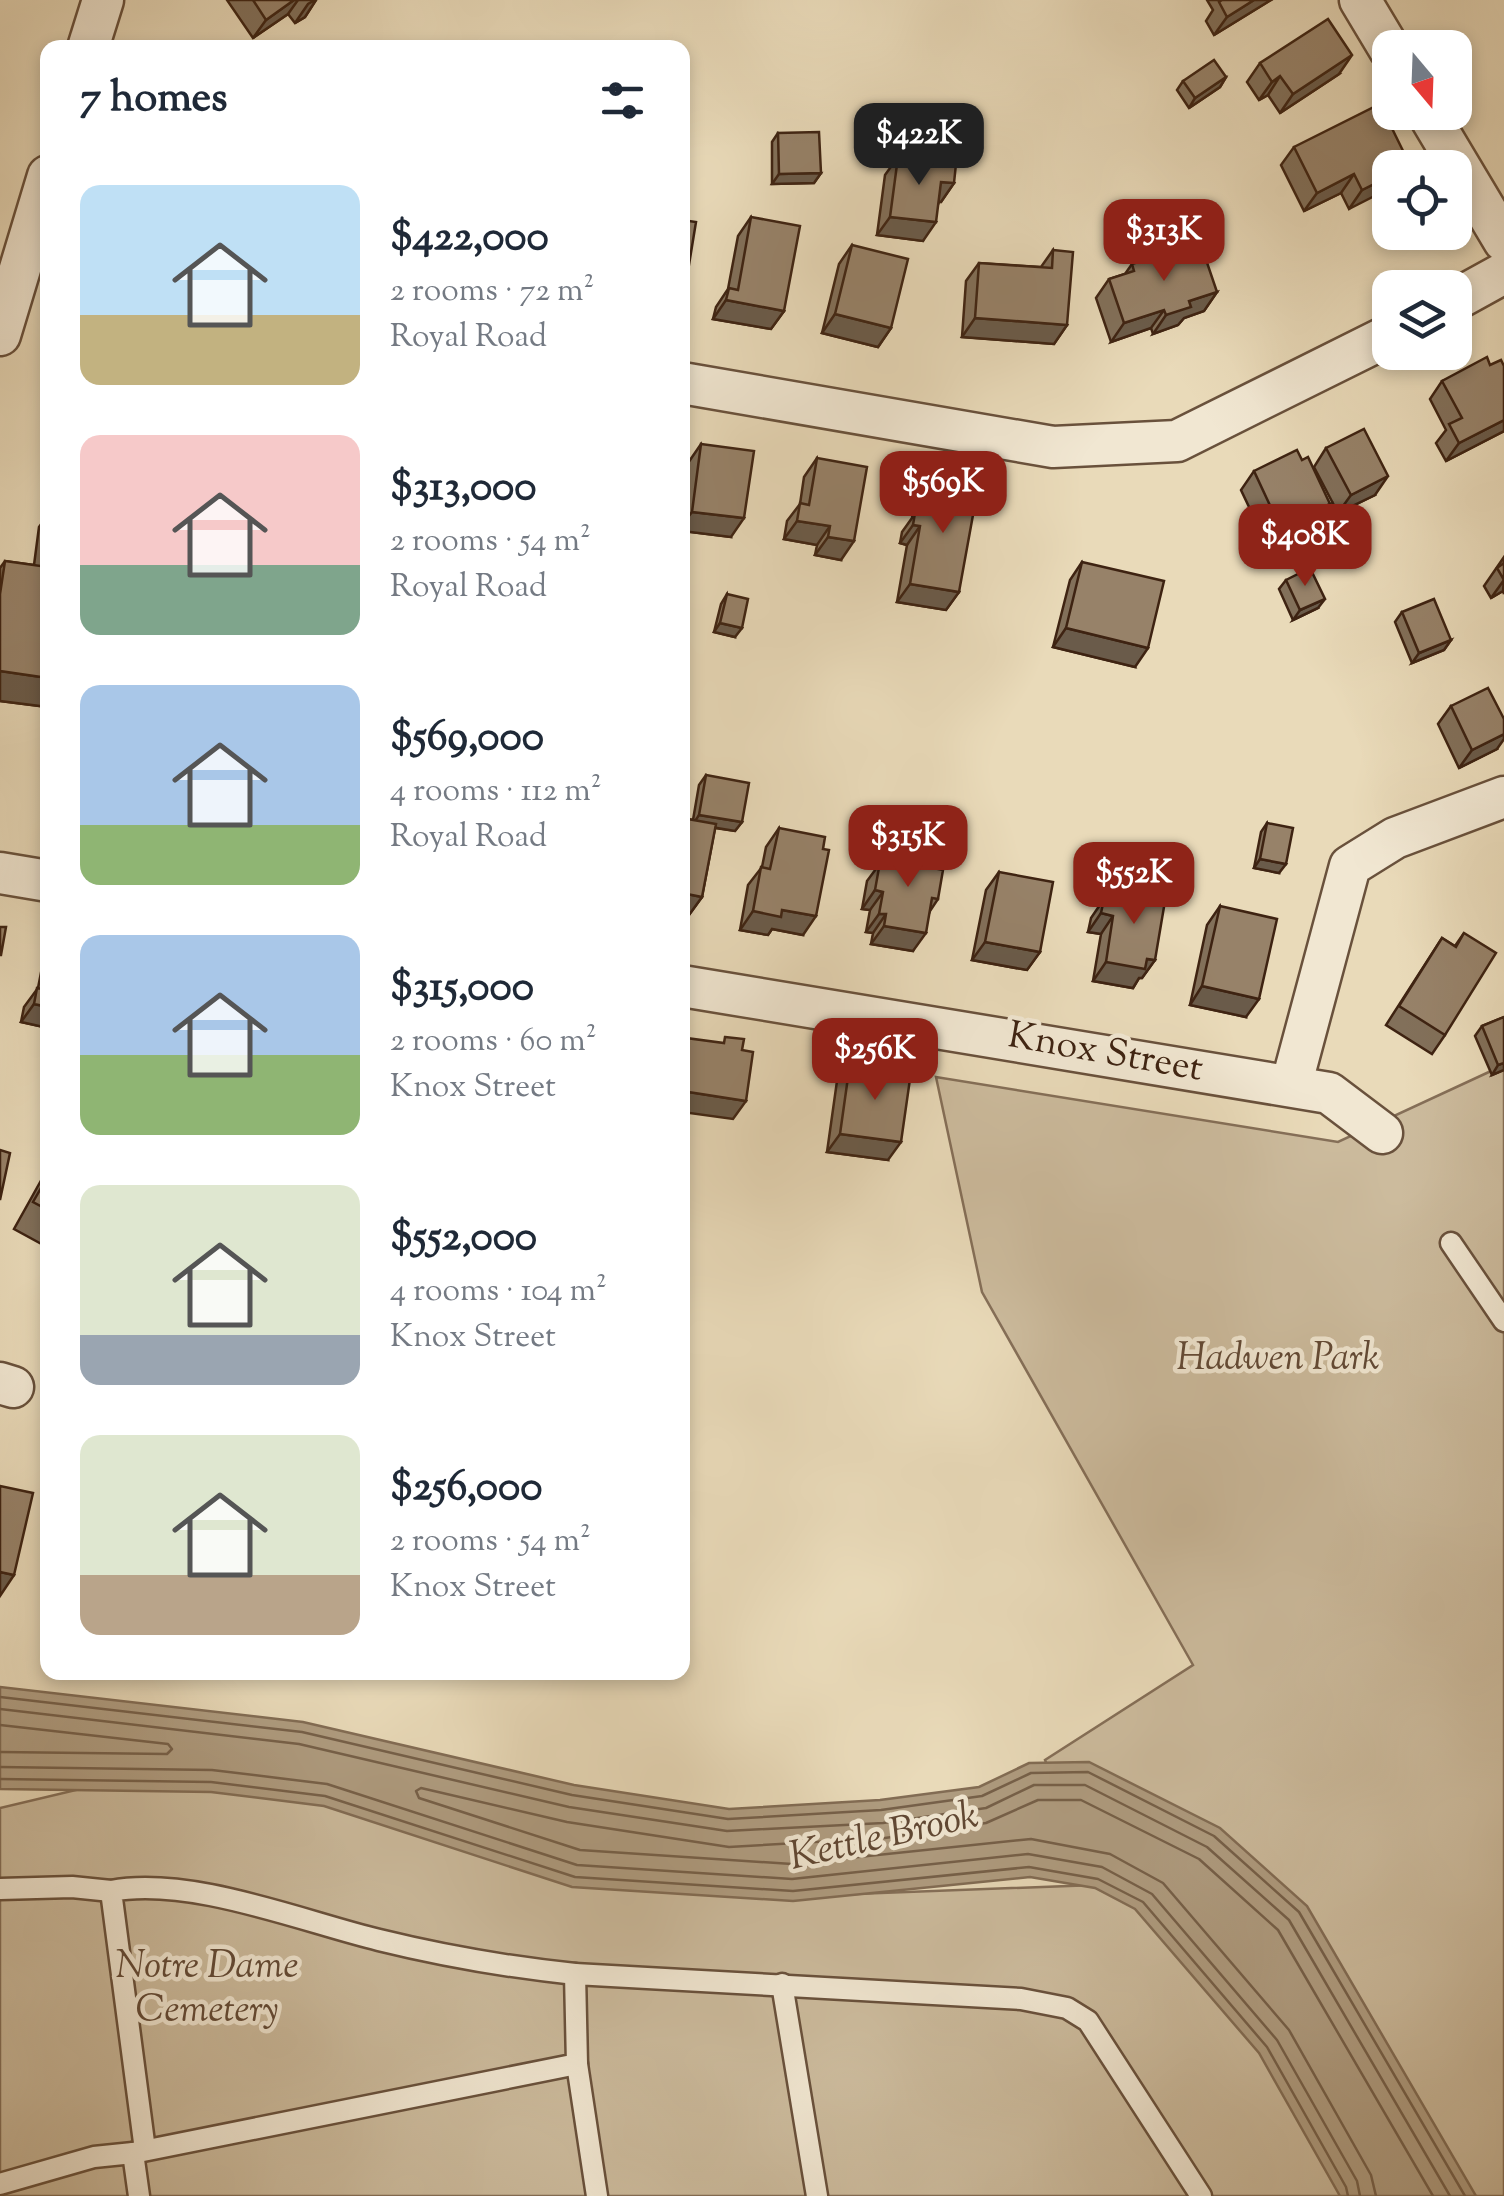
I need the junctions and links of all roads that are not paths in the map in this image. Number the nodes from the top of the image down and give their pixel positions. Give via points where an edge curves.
1 (103, 0) edge
2 (1360, 0) edge
3 (1378, 30) edge
4 (90, 40) edge
5 (1438, 130) edge
6 (40, 227) edge
7 (1504, 241) edge
8 (33, 272) edge
9 (1504, 273) edge
10 (1472, 291) edge
11 (0, 335) edge
12 (1372, 344) edge
13 (690, 384) edge
14 (1504, 798) edge
15 (0, 873) edge
16 (40, 880) edge
17 (690, 987) edge
18 (1290, 1086) junction
19 (1382, 1132) dead end
20 (1451, 1242) dead end
21 (1504, 1321) edge
22 (0, 1889) edge
23 (111, 1891) junction
24 (574, 1974) junction
25 (782, 1984) junction
26 (577, 2064) junction
27 (139, 2151) junction
28 (0, 2184) edge
29 (139, 2196) edge
30 (597, 2196) edge
31 (818, 2196) edge
32 (1200, 2196) edge

1 - 4 street
2 - 3 street
5 - 7 street
6 - 8 street
8 - 11 street
9 - 10 street
12 - 13 street via 1176,441 1054,446
14 - 18 street via 1395,838 1350,866
15 - 16 street
17 - 18 street, Knox Street
18 - 19 street, Knox Street via 1329,1093
20 - 21 lane
22 - 23 lane
23 - 24 lane via 220,1897 379,1940
23 - 27 lane
24 - 25 lane
24 - 26 lane
25 - 31 lane
25 - 32 lane via 1021,1998 1067,2008 1088,2021
26 - 27 lane
26 - 30 lane
27 - 28 lane
27 - 29 lane

